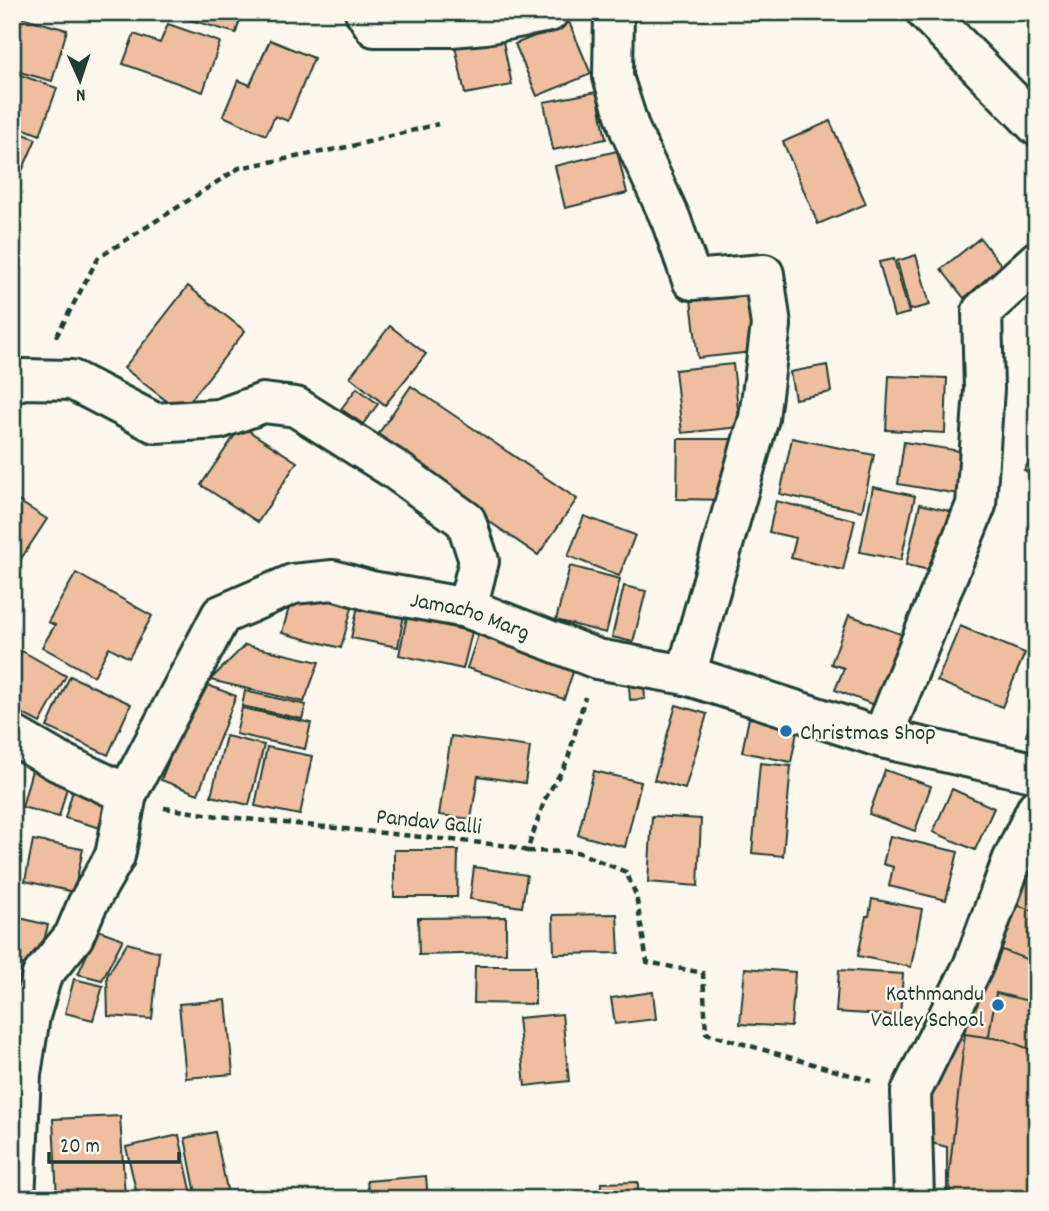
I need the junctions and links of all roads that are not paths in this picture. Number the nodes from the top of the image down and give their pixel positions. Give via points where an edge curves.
1 (365, 12) edge
2 (549, 12) edge
3 (614, 12) edge
4 (926, 12) edge
5 (1037, 126) edge
6 (1037, 261) edge
7 (24, 381) edge
8 (467, 608) junction
9 (686, 675) junction
10 (12, 735) edge
11 (882, 738) junction
12 (1037, 773) edge
13 (127, 794) junction
14 (1037, 808) edge
15 (15, 1199) edge
16 (914, 1199) edge

1 - 2 street via 375,27 485,24
3 - 9 street via 612,77 692,280 764,274 771,325 759,418
4 - 5 street
6 - 11 street via 982,311 984,390 976,505
7 - 8 street via 72,380 155,423 219,419 263,404 296,407 466,521 479,561
8 - 9 street, Jamacho Marg via 597,659
8 - 13 street, Jamacho Marg via 333,580 293,584 221,615
9 - 11 street, Jamacho Marg
10 - 13 street
11 - 12 street, Jamacho Marg
13 - 15 street, Jamacho Marg via 115,856 74,936 42,975 30,1016 21,1074
14 - 16 street via 973,966 911,1092

